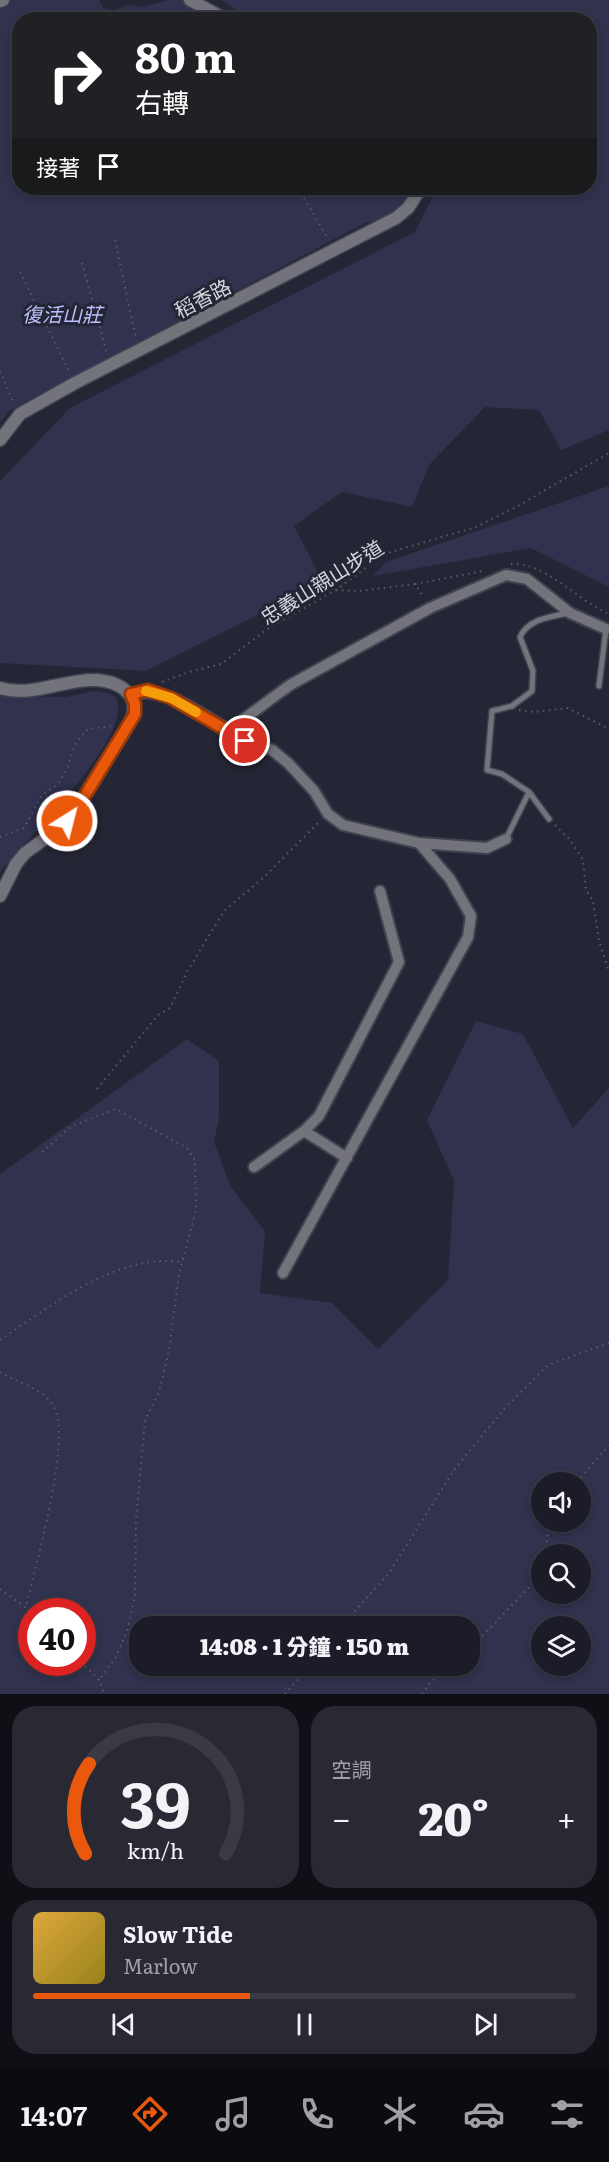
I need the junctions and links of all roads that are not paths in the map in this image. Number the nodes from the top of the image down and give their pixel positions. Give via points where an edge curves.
1 (190, 0) edge
2 (212, 12) edge
3 (416, 195) edge
4 (0, 441) edge
5 (570, 613) junction
6 (606, 629) joint
7 (599, 686) dead end
8 (0, 688) edge
9 (131, 694) junction
10 (229, 730) junction
11 (529, 792) junction
12 (549, 819) road end
13 (506, 839) joint
14 (419, 843) junction
15 (380, 891) dead end
16 (0, 896) edge
17 (304, 1131) junction
18 (347, 1158) junction
19 (254, 1167) dead end
20 (283, 1273) dead end

1 - 2 street
3 - 4 street, 稻香路 via 396,218 20,414
5 - 6 street
5 - 10 street via 527,579 507,575 430,608 290,685
5 - 11 lane via 541,619 524,628 520,638 533,671 532,691 512,706 492,711 487,770 502,774
6 - 7 lane
8 - 9 street via 25,691 95,680 118,685
9 - 10 street via 148,690 171,698
9 - 16 street via 135,714 79,805 57,830 16,864
10 - 14 street via 245,741 272,750 288,763 314,790 328,814 343,825
11 - 12 lane
11 - 13 lane
13 - 14 street via 487,848
14 - 18 street via 450,879 471,916 468,937
15 - 17 street via 399,962 319,1116
17 - 18 street
17 - 19 street
18 - 20 street

